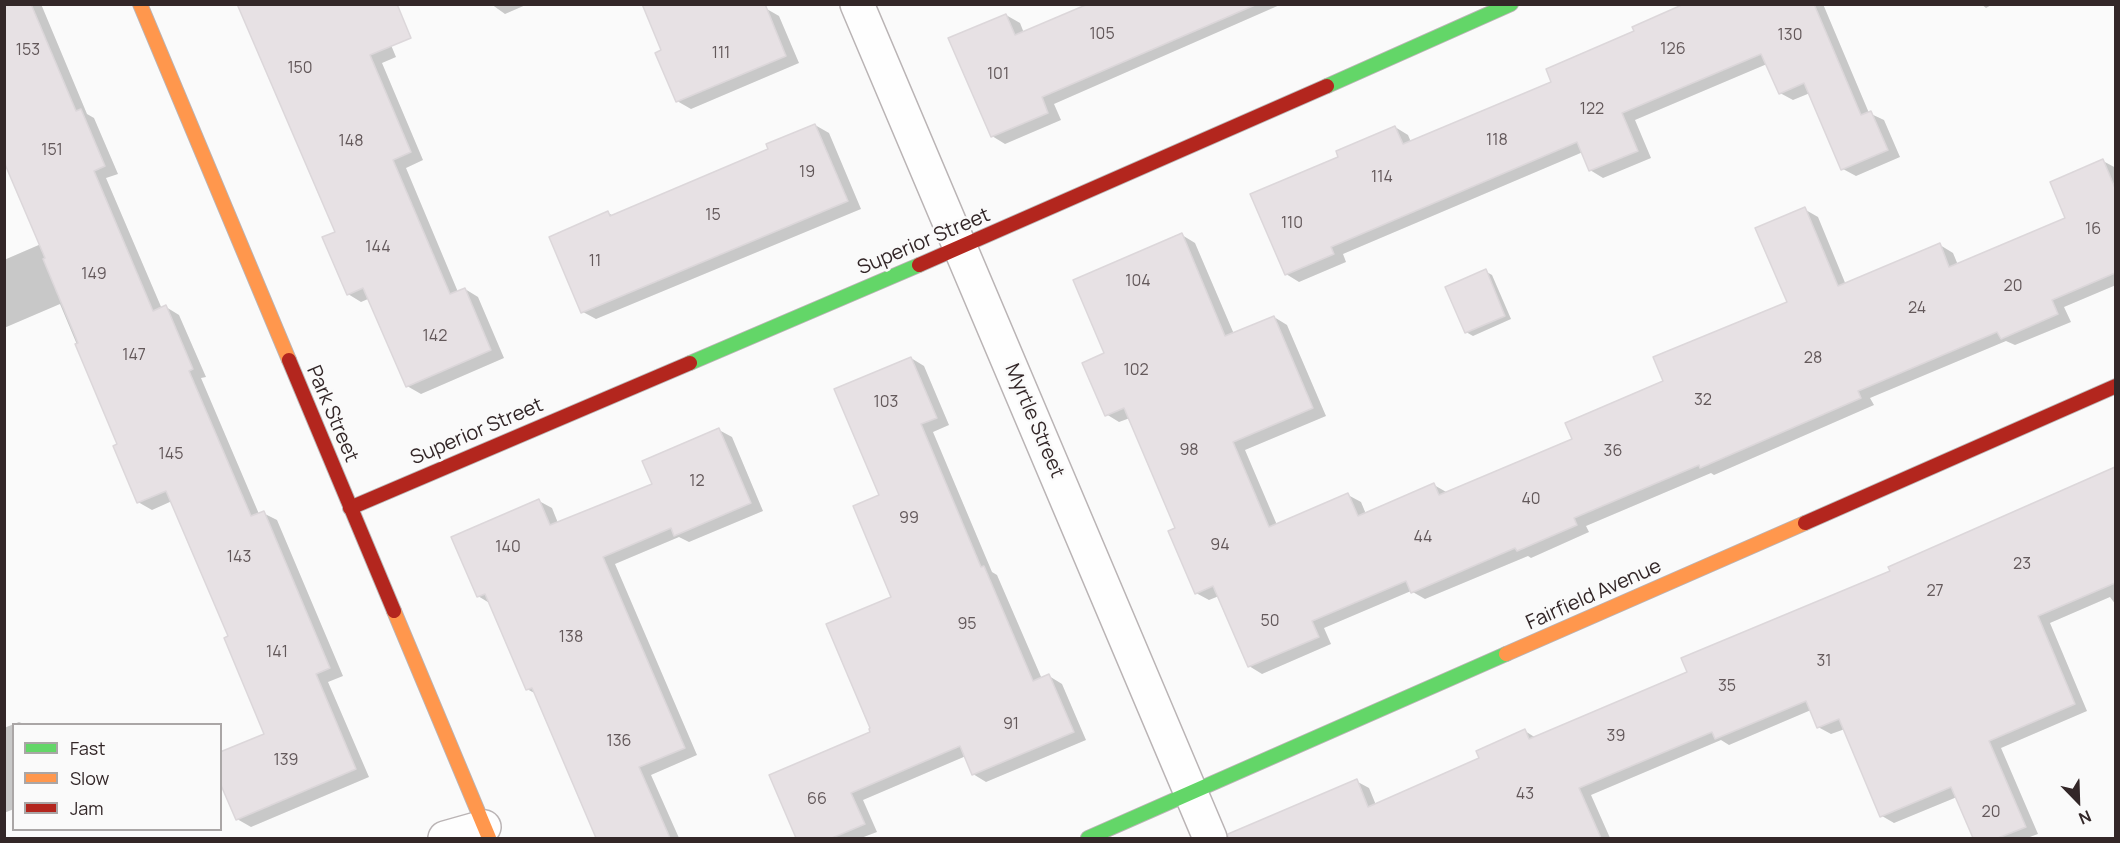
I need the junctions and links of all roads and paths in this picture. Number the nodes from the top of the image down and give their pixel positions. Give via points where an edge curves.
1 (140, 4) edge
2 (857, 4) edge
3 (1511, 4) edge
4 (960, 248) junction
5 (2115, 386) edge
6 (350, 508) junction
7 (1191, 794) junction
8 (487, 833) edge
9 (445, 838) edge
10 (1088, 838) edge
11 (1210, 838) edge

1 - 6 street, Park Street
2 - 4 street, Myrtle Street
3 - 4 street, Superior Street
4 - 6 street, Superior Street
4 - 7 street, Myrtle Street
5 - 7 street, Fairfield Avenue
6 - 8 street, Park Street
7 - 10 street, Fairfield Avenue
7 - 11 street, Myrtle Street
8 - 9 street

